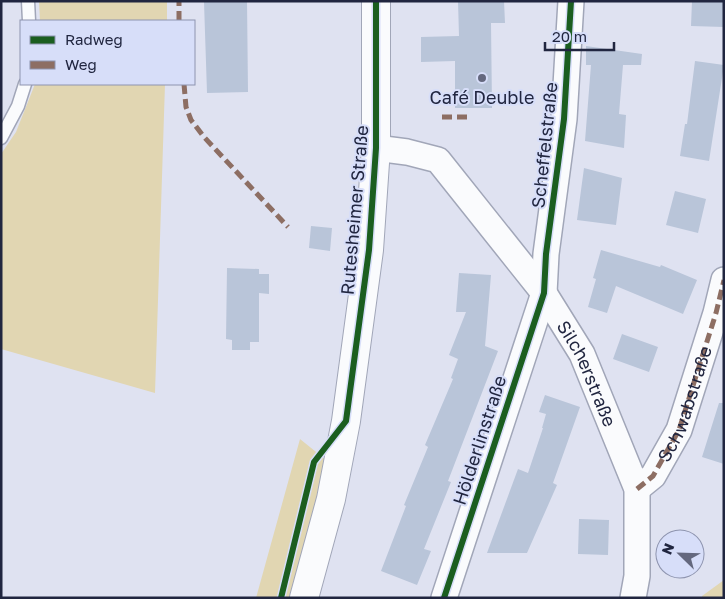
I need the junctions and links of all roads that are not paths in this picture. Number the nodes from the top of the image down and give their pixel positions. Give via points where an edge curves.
1 (28, 1) edge
2 (376, 1) edge
3 (571, 1) edge
4 (29, 20) edge
5 (25, 85) edge
6 (1, 138) edge
7 (376, 148) junction
8 (724, 280) edge
9 (544, 293) junction
10 (637, 489) junction
11 (304, 598) edge
12 (444, 598) edge
13 (633, 598) edge

1 - 4 lane
2 - 7 street, Rutesheimer Straße
3 - 9 street, Scheffelstraße via 564,119
5 - 6 lane
7 - 9 street, Silcherstraße via 438,160
7 - 11 street, Rutesheimer Straße via 369,250 346,421 331,499
8 - 10 street, Schwabstraße via 679,430 653,476
9 - 10 street, Silcherstraße via 582,354
9 - 12 street, Hölderlinstraße
10 - 13 street, Silcherstraße via 637,576

